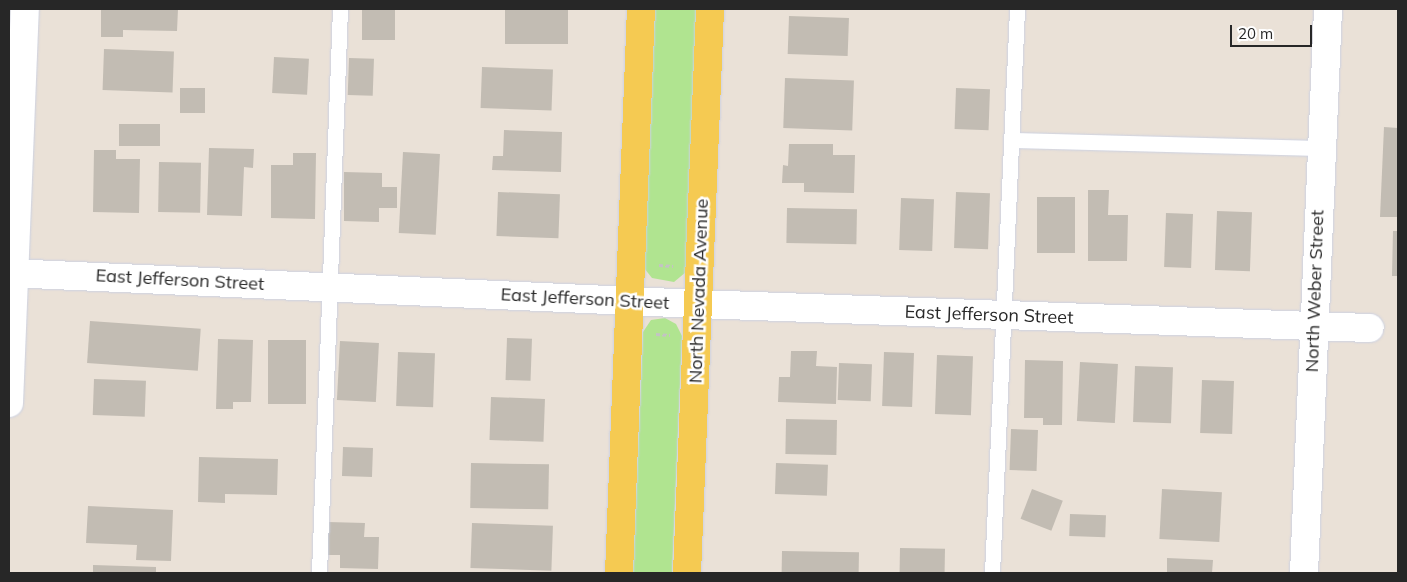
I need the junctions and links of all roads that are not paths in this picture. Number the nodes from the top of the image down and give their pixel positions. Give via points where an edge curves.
1 (25, 9) edge
2 (340, 9) edge
3 (641, 9) edge
4 (710, 9) edge
5 (1017, 9) edge
6 (1328, 9) edge
7 (1012, 140) junction
8 (1321, 148) junction
9 (11, 273) edge
10 (330, 287) junction
11 (629, 301) junction
12 (698, 304) junction
13 (1004, 315) junction
14 (1313, 326) junction
15 (1370, 328) dead end
16 (9, 403) edge
17 (319, 573) edge
18 (619, 573) edge
19 (687, 573) edge
20 (992, 573) edge
21 (1304, 573) edge

1 - 9 street
2 - 10 lane
3 - 11 main road
4 - 12 main road, North Nevada Avenue
5 - 7 lane
6 - 8 street, North Weber Street
7 - 8 lane
7 - 13 lane
8 - 14 street, North Weber Street
9 - 10 street, East Jefferson Street
9 - 16 street
10 - 11 street, East Jefferson Street
10 - 17 lane
11 - 12 street, East Jefferson Street
11 - 18 main road
12 - 13 street, East Jefferson Street
12 - 19 main road, North Nevada Avenue
13 - 14 street, East Jefferson Street
13 - 20 lane
14 - 15 street, East Jefferson Street
14 - 21 street, North Weber Street

